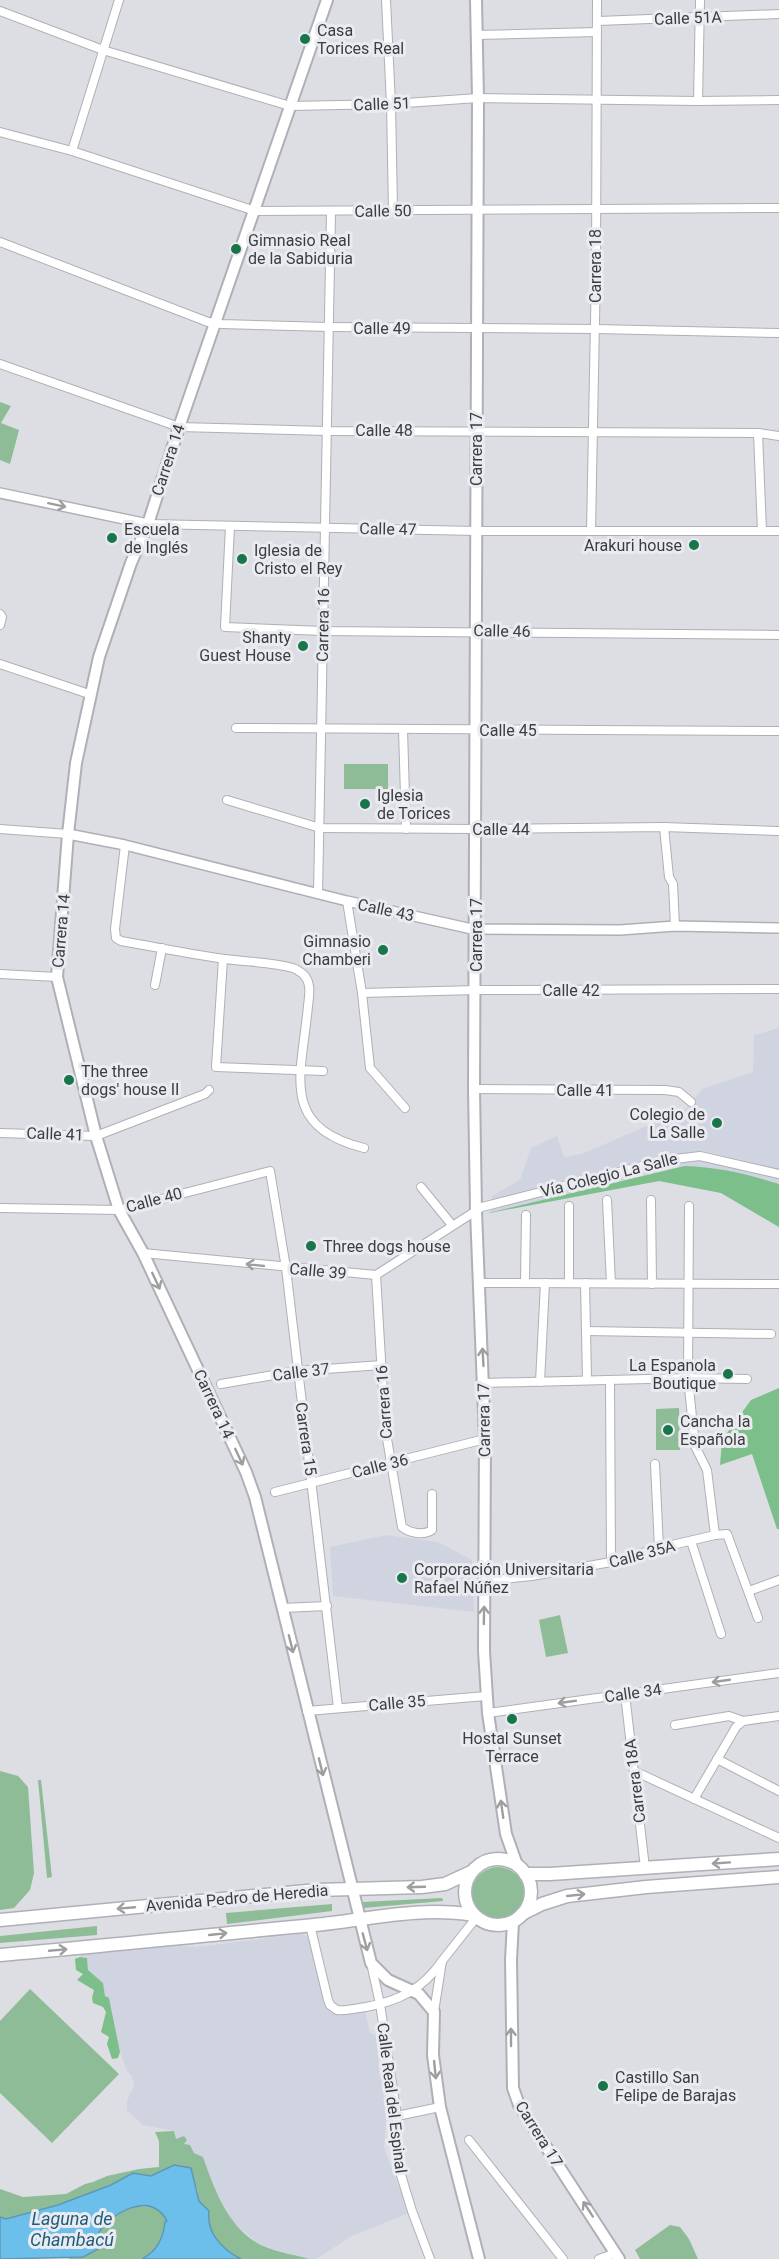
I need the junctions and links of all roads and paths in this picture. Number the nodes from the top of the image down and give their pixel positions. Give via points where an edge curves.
1 (119, 0) edge
2 (327, 0) edge
3 (386, 0) edge
4 (476, 0) edge
5 (597, 0) edge
6 (700, 0) edge
7 (0, 11) edge
8 (779, 14) edge
9 (700, 18) junction
10 (598, 21) junction
11 (597, 32) junction
12 (477, 35) junction
13 (103, 50) junction
14 (478, 98) junction
15 (595, 100) junction
16 (779, 100) edge
17 (698, 101) junction
18 (391, 104) junction
19 (290, 106) junction
20 (0, 132) edge
21 (72, 152) junction
22 (779, 208) edge
23 (393, 210) junction
24 (477, 210) junction
25 (255, 211) junction
26 (331, 211) junction
27 (595, 211) junction
28 (0, 242) edge
29 (215, 323) junction
30 (329, 327) junction
31 (476, 328) junction
32 (595, 328) junction
33 (779, 333) edge
34 (0, 364) edge
35 (179, 426) junction
36 (326, 430) junction
37 (476, 430) junction
38 (593, 433) junction
39 (758, 433) junction
40 (779, 436) edge
41 (0, 493) edge
42 (148, 524) junction
43 (230, 525) junction
44 (325, 528) junction
45 (476, 531) junction
46 (591, 531) junction
47 (762, 531) junction
48 (779, 531) edge
49 (0, 614) edge
50 (0, 625) edge
51 (323, 631) junction
52 (476, 631) junction
53 (779, 635) edge
54 (0, 664) edge
55 (89, 694) junction
56 (236, 728) dead end
57 (321, 728) junction
58 (403, 729) junction
59 (476, 730) junction
60 (779, 731) edge
61 (227, 800) dead end
62 (664, 827) junction
63 (320, 828) junction
64 (0, 829) edge
65 (406, 829) junction
66 (476, 830) junction
67 (779, 831) edge
68 (68, 834) junction
69 (125, 845) junction
70 (318, 894) junction
71 (347, 902) junction
72 (675, 926) junction
73 (779, 928) edge
74 (476, 929) junction
75 (162, 948) junction
76 (223, 959) junction
77 (0, 974) edge
78 (57, 977) junction
79 (155, 985) dead end
80 (779, 989) edge
81 (476, 990) junction
82 (362, 993) junction
83 (300, 1070) junction
84 (323, 1071) dead end
85 (474, 1089) junction
86 (209, 1090) dead end
87 (692, 1102) dead end
88 (405, 1108) dead end
89 (0, 1133) edge
90 (96, 1136) junction
91 (364, 1148) dead end
92 (270, 1171) joint
93 (779, 1174) edge
94 (421, 1187) dead end
95 (608, 1200) dead end
96 (651, 1200) dead end
97 (569, 1206) dead end
98 (689, 1206) dead end
99 (0, 1208) edge
100 (120, 1210) junction
101 (476, 1211) junction
102 (526, 1215) dead end
103 (452, 1225) junction
104 (143, 1253) junction
105 (286, 1268) junction
106 (376, 1275) junction
107 (479, 1282) junction
108 (525, 1283) junction
109 (545, 1283) junction
110 (568, 1283) junction
111 (585, 1283) junction
112 (611, 1283) junction
113 (651, 1284) junction
114 (689, 1284) junction
115 (779, 1284) edge
116 (586, 1331) junction
117 (690, 1334) junction
118 (771, 1334) dead end
119 (382, 1365) junction
120 (297, 1371) junction
121 (688, 1378) junction
122 (747, 1379) dead end
123 (587, 1380) junction
124 (610, 1380) junction
125 (540, 1382) junction
126 (484, 1383) junction
127 (221, 1384) dead end
128 (485, 1439) junction
129 (390, 1464) junction
130 (655, 1464) dead end
131 (312, 1483) junction
132 (275, 1492) dead end
133 (432, 1494) dead end
134 (715, 1535) junction
135 (691, 1541) junction
136 (659, 1548) junction
137 (611, 1562) junction
138 (779, 1580) edge
139 (485, 1581) junction
140 (749, 1591) junction
141 (327, 1606) junction
142 (282, 1608) junction
143 (758, 1618) dead end
144 (721, 1634) dead end
145 (779, 1673) edge
146 (625, 1694) junction
147 (486, 1696) junction
148 (338, 1708) junction
149 (307, 1711) junction
150 (488, 1713) junction
151 (779, 1716) edge
152 (742, 1721) junction
153 (675, 1725) dead end
154 (717, 1759) junction
155 (634, 1771) junction
156 (779, 1791) edge
157 (694, 1799) junction
158 (779, 1838) edge
159 (779, 1859) edge
160 (645, 1868) junction
161 (521, 1870) junction
162 (471, 1872) junction
163 (779, 1877) edge
164 (351, 1888) junction
165 (474, 1916) junction
166 (518, 1918) junction
167 (0, 1920) edge
168 (359, 1920) junction
169 (310, 1925) junction
170 (0, 1954) edge
171 (442, 1961) junction
172 (371, 1963) junction
173 (413, 1990) junction
174 (380, 2004) junction
175 (434, 2012) junction
176 (440, 2107) junction
177 (397, 2116) junction
178 (469, 2140) dead end
179 (618, 2256) edge
180 (430, 2259) edge
181 (479, 2259) edge
182 (563, 2259) edge
183 (598, 2259) edge

1 - 13 street
2 - 19 main road, Carrera 14
3 - 18 street
4 - 12 main road, Carrera 17
5 - 10 street, Carrera 18
6 - 9 street
7 - 13 street, Calle 51
8 - 9 street, Calle 51A
9 - 10 street, Calle 51A
9 - 17 street
10 - 11 street, Carrera 18
11 - 12 street
11 - 15 street, Carrera 18
12 - 14 main road, Carrera 17
13 - 19 street, Calle 51
13 - 21 street
14 - 15 street, Calle 51
14 - 18 street, Calle 51
14 - 24 main road, Carrera 17
15 - 17 street, Calle 51
15 - 27 street, Carrera 18
16 - 17 street, Calle 51
18 - 19 street, Calle 51
18 - 23 street
19 - 25 main road, Carrera 14
20 - 21 street, Calle 50
21 - 25 street, Calle 50
22 - 27 street, Calle 50
23 - 24 street, Calle 50
23 - 26 street, Calle 50
24 - 27 street, Calle 50
24 - 31 main road, Carrera 17
25 - 26 street, Calle 50
25 - 29 main road, Carrera 14
26 - 30 street, Carrera 16
27 - 32 street, Carrera 18
28 - 29 street, Calle 49
29 - 30 street, Calle 49
29 - 35 main road, Carrera 14
30 - 31 street, Calle 49
30 - 36 street, Carrera 16
31 - 32 street, Calle 49
31 - 37 main road, Carrera 17
32 - 33 street, Calle 49
32 - 38 street, Carrera 18
34 - 35 street, Calle 48
35 - 36 street, Calle 48
35 - 42 main road, Carrera 14
36 - 37 street, Calle 48
36 - 44 street, Carrera 16
37 - 38 street, Calle 48
37 - 45 main road, Carrera 17
38 - 39 street, Calle 48
38 - 46 street, Carrera 18
39 - 40 street, Calle 48
39 - 47 street
41 -> 42 street, Calle 47
42 - 43 street, Calle 47
42 - 55 main road, Carrera 14 via 110,620
43 - 44 street, Calle 47
43 - 51 street, Calle 46 via 225,627
44 - 45 street, Calle 47
44 - 51 street, Carrera 16
45 - 46 street, Calle 47
45 - 52 main road, Carrera 17
46 - 47 street, Calle 47
47 - 48 street, Calle 47
49 - 50 street
51 - 52 street, Calle 46
51 - 57 street, Carrera 16
52 - 53 street, Calle 46
52 - 59 main road, Carrera 17
54 - 55 street
55 - 68 main road, Carrera 14
56 - 57 street, Calle 45
57 - 58 street, Calle 45
57 - 63 street, Carrera 16
58 - 59 street, Calle 45
58 - 65 street
59 - 60 street, Calle 45
59 - 66 main road, Carrera 17
61 - 63 street, Calle 44
62 - 66 street, Calle 44
62 - 67 street, Calle 44
62 - 72 street
63 - 65 street, Calle 44
63 - 70 street, Carrera 16
64 - 68 street, Calle 43
65 - 66 street, Calle 44
66 - 74 main road, Carrera 17
68 - 69 street, Calle 43
68 - 78 main road, Carrera 14
69 - 70 street, Calle 43
69 - 75 street via 116,938
70 - 71 street, Calle 43
71 - 74 street, Calle 43
71 - 82 street
72 - 73 street, Calle 43
72 - 74 street, Calle 43 via 620,930
74 - 81 main road, Carrera 17
75 - 76 street
75 - 79 street
76 - 83 street via 295,968 305,976 309,998
76 - 83 street via 216,1067
77 - 78 street
78 - 90 main road, Carrera 14
80 - 81 street, Calle 42
81 - 82 street, Calle 42
81 - 85 main road, Carrera 17
82 - 88 street via 370,1068
83 - 84 street
83 - 91 street via 300,1091 313,1121 340,1142
85 - 87 street, Calle 41 via 665,1090 680,1092
85 - 101 main road, Carrera 17
86 - 90 street, Calle 41
89 - 90 street, Calle 41
90 - 100 main road, Carrera 14
92 - 100 street, Calle 40
92 - 105 street, Carrera 15
93 - 101 street, Vía Colegio La Salle via 685,1156 494,1203
94 - 103 street
95 - 112 street
96 - 113 street
97 - 110 street
98 - 114 street
99 - 100 street, Calle 40
100 - 104 main road, Carrera 14
101 - 103 street
101 - 107 main road, Carrera 17
102 - 108 street
103 - 106 street
105 -> 104 street, Calle 39
104 -> 142 main road, Carrera 14 via 246,1472
105 - 106 street, Calle 39
105 - 120 street, Carrera 15
106 - 119 street, Carrera 16
107 - 108 street
126 -> 107 main road, Carrera 17
108 - 109 street
109 - 110 street
109 - 125 street
110 - 111 street
111 - 112 street
111 - 116 street
112 - 113 street
113 - 114 street
114 - 115 street
114 - 117 street
116 - 117 street
116 - 123 street
117 - 118 street
117 - 121 street
119 - 120 street, Calle 37
119 - 129 street, Carrera 16
120 - 127 street, Calle 37
120 - 131 street, Carrera 15
121 - 122 street
121 - 124 street
121 - 134 street via 695,1446 707,1470
123 - 124 street
123 - 125 street
124 - 137 street
125 - 126 street
126 - 128 main road, Carrera 17
128 - 129 street, Calle 36
128 - 139 main road, Carrera 17
129 - 131 street, Calle 36
129 - 133 street, Carrera 16 via 402,1527 414,1533 432,1530
130 - 136 street
131 - 132 street, Calle 36
131 - 141 street, Carrera 15
134 - 135 street, Calle 35A
134 - 140 street, Calle 35A via 727,1534
135 - 136 street, Calle 35A
135 - 144 street
136 - 137 street, Calle 35A
137 - 139 street, Calle 35A
138 - 140 street
147 -> 139 main road, Carrera 17
140 - 143 street
141 - 142 street
141 - 148 street, Carrera 15
142 -> 149 main road, Carrera 14
145 -> 146 street, Calle 34
146 -> 150 street, Calle 34
146 - 155 street, Carrera 18A
147 - 148 street, Calle 35
147 - 150 main road, Carrera 17
148 - 149 street, Calle 35
149 -> 164 main road, Carrera 14
161 -> 150 main road, Carrera 17 via 506,1834
151 - 152 street
152 - 153 street via 729,1716
152 - 154 street
154 - 156 street
154 - 157 street
155 - 157 street
155 - 160 street, Carrera 18A
157 - 158 street
159 -> 160 highway
160 - 161 highway
161 - 162 highway via 498,1859
161 - 166 highway via 531,1893
162 -> 164 highway, Avenida Pedro de Heredia via 434,1886
162 - 165 highway via 464,1894
166 -> 163 highway via 567,1896
164 -> 167 highway, Avenida Pedro de Heredia
164 - 168 main road, Calle Real del Espinal
165 - 166 highway via 494,1925
165 - 168 highway, Avenida Pedro de Heredia via 438,1910
165 - 171 street, Calle Real del Espinal
179 -> 166 main road, Carrera 17 via 519,2105 513,2088 511,1960
168 - 169 highway, Avenida Pedro de Heredia
168 -> 172 main road, Calle Real del Espinal
170 -> 169 highway, Avenida Pedro de Heredia
169 - 174 street, Calle Real del Espinal via 330,2005 342,2011
171 - 173 street, Calle Real del Espinal
171 - 175 street, Calle Real del Espinal
172 - 173 main road via 388,1980
172 - 174 street, Calle Real del Espinal
173 - 174 street, Calle Real del Espinal
173 - 175 main road
174 - 177 street, Calle Real del Espinal
175 -> 176 main road, Calle Real del Espinal via 433,2055
176 - 177 street
176 - 181 main road, Calle Real del Espinal
177 - 180 street, Calle Real del Espinal via 397,2162
178 - 182 street
179 - 183 street

